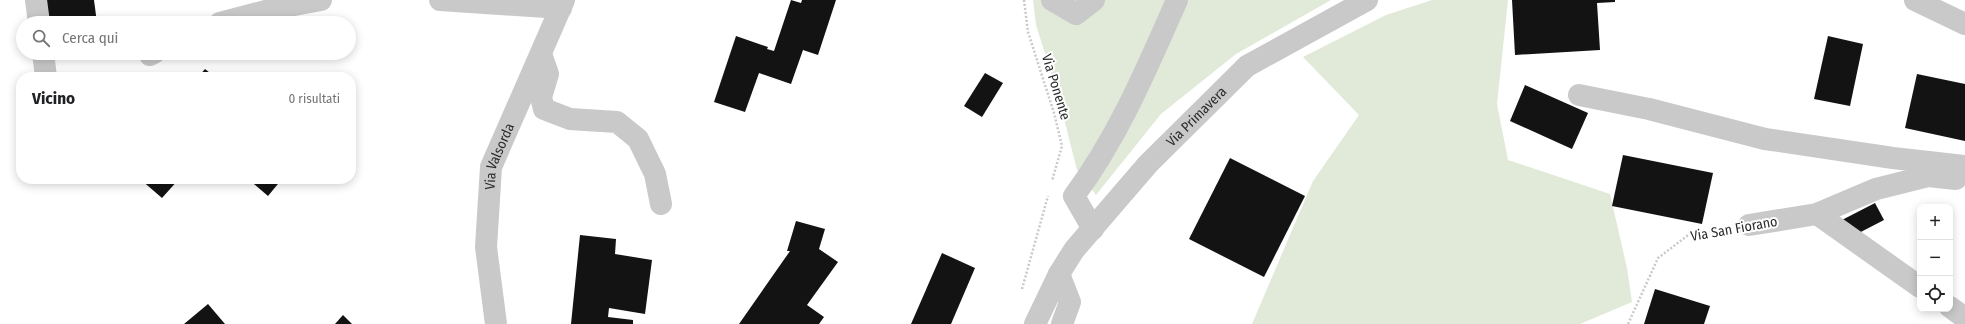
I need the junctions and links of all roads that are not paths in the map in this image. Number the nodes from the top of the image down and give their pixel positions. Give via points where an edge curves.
1 (36, 0) edge
2 (321, 0) edge
3 (440, 0) edge
4 (1052, 0) edge
5 (1094, 0) edge
6 (1177, 0) edge
7 (1367, 0) edge
8 (1915, 0) edge
9 (562, 4) edge
10 (38, 16) edge
11 (246, 16) edge
12 (1965, 24) edge
13 (541, 54) junction
14 (44, 60) edge
15 (45, 72) edge
16 (1579, 95) dead end
17 (1965, 166) edge
18 (1965, 180) edge
19 (661, 204) dead end
20 (1817, 214) junction
21 (1749, 225) road end
22 (1093, 229) junction
23 (1060, 274) junction
24 (1917, 284) edge
25 (1953, 309) edge
26 (1965, 318) edge
27 (496, 324) edge
28 (1035, 324) edge
29 (1062, 324) edge

1 - 10 street
2 - 11 street
3 - 9 street
4 - 5 street via 1076,14
6 - 22 street via 1133,99 1074,196
7 - 22 street, Via Primavera via 1247,66 1148,164
8 - 12 street
9 - 13 street, Via Valsorda
13 - 19 street via 548,74 542,97 544,109 570,119 617,122 638,139 655,174
13 - 27 street, Via Valsorda via 491,167 486,247
14 - 15 street
16 - 17 street via 1649,109 1765,139
18 - 20 street, Via San Fiorano via 1928,176 1876,190
20 - 21 street, Via San Fiorano
20 - 24 street
22 - 23 street, Via Primavera via 1074,250
23 - 28 street, Via Primavera
23 - 29 street via 1070,302
25 - 26 street

